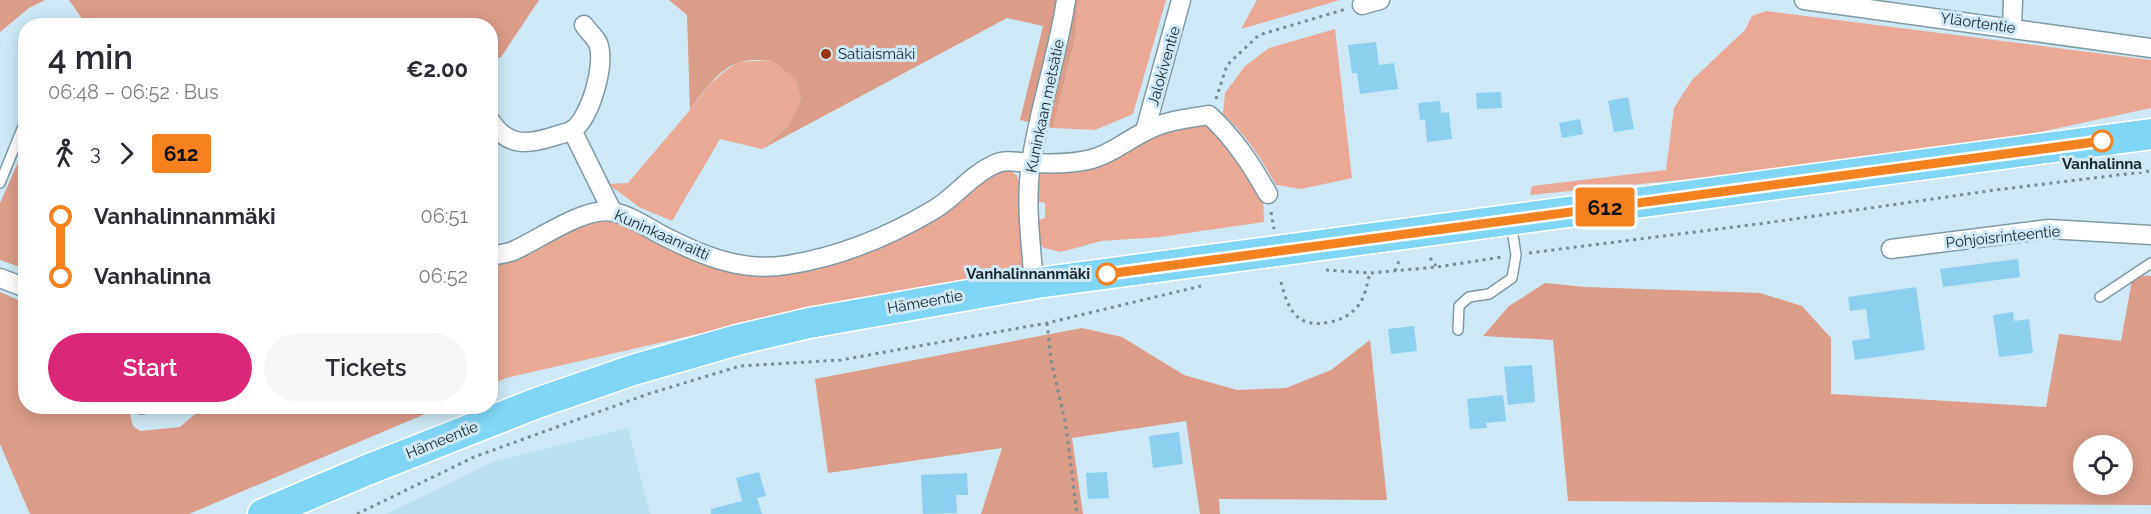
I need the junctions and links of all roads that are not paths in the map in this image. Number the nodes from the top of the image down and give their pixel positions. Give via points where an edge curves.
1 (1066, 0) edge
2 (1181, 0) edge
3 (1380, 0) edge
4 (1804, 0) edge
5 (2013, 0) edge
6 (1362, 5) road end
7 (584, 25) dead end
8 (2012, 28) junction
9 (2151, 48) edge
10 (572, 130) junction
11 (1145, 131) junction
12 (498, 132) edge
13 (2151, 134) edge
14 (18, 139) edge
15 (1030, 163) junction
16 (0, 183) edge
17 (1268, 194) road end
18 (612, 211) junction
19 (1510, 220) junction
20 (2151, 235) edge
21 (1891, 249) dead end
22 (498, 254) edge
23 (2151, 263) edge
24 (0, 278) edge
25 (1034, 284) junction
26 (18, 285) edge
27 (2100, 297) dead end
28 (1458, 330) dead end
29 (263, 514) edge

1 - 15 street, Kuninkaan metsätie
2 - 11 street, Jalokiventie
3 - 6 street
4 - 8 street, Yläortentie
5 - 8 street
7 - 10 street via 597,42 601,57 594,95
8 - 9 street, Yläortentie
10 - 12 street via 537,142 514,142
10 - 18 street
11 - 15 street, Kuninkaanraitti via 1116,150 1092,159
11 - 17 street, Kuninkaanraitti via 1209,115 1249,160
13 - 19 highway, Hämeentie
14 - 16 lane
15 - 18 street, Kuninkaanraitti via 1009,160 993,164 936,208 899,228 859,247 787,265 731,263 702,254
15 - 25 street, Kuninkaan metsätie
18 - 22 street, Kuninkaanraitti via 587,214
19 - 25 highway, Hämeentie
19 - 28 lane via 1516,255 1512,278 1489,294 1469,297 1459,306
20 - 21 street, Pohjoisrinteentie via 2049,229
23 - 27 lane
24 - 26 street
25 - 29 highway, Hämeentie via 809,323 633,370 466,429

